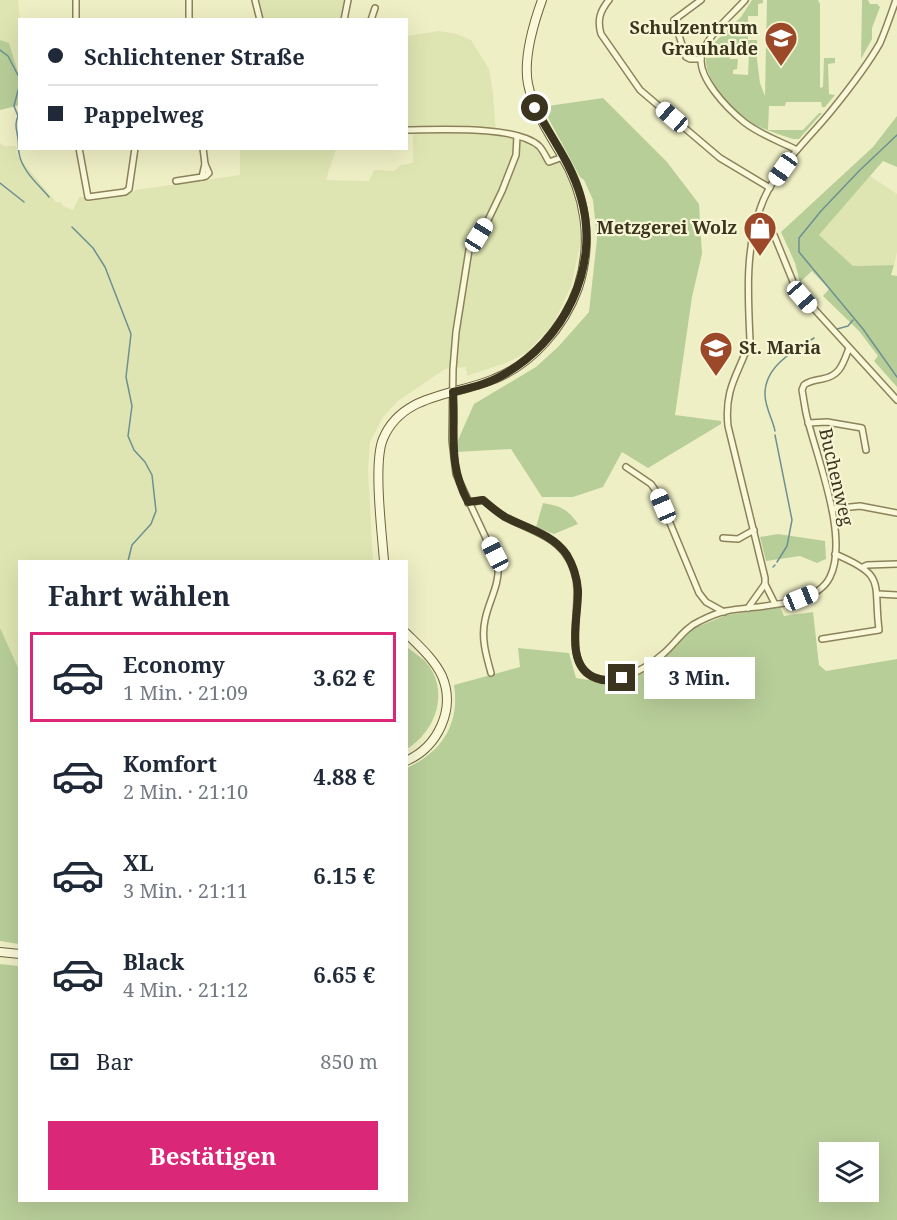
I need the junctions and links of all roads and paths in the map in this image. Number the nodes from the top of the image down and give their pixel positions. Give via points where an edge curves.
1 (76, 0) edge
2 (189, 0) edge
3 (255, 0) edge
4 (348, 0) edge
5 (542, 0) edge
6 (609, 0) edge
7 (701, 0) edge
8 (745, 0) edge
9 (896, 0) edge
10 (375, 8) dead end
11 (76, 18) edge
12 (189, 18) edge
13 (260, 18) edge
14 (345, 18) edge
15 (372, 18) edge
16 (701, 59) junction
17 (408, 130) edge
18 (517, 136) junction
19 (79, 150) edge
20 (135, 150) edge
21 (203, 150) edge
22 (797, 150) junction
23 (563, 157) junction
24 (176, 181) dead end
25 (770, 188) junction
26 (754, 227) junction
27 (849, 348) junction
28 (453, 392) junction
29 (897, 400) edge
30 (808, 423) junction
31 (866, 450) dead end
32 (626, 467) dead end
33 (468, 502) junction
34 (832, 509) junction
35 (897, 513) edge
36 (754, 530) junction
37 (723, 538) dead end
38 (835, 554) junction
39 (384, 560) edge
40 (897, 564) edge
41 (863, 567) junction
42 (765, 584) junction
43 (878, 594) junction
44 (897, 595) edge
45 (775, 604) junction
46 (748, 608) junction
47 (724, 612) junction
48 (408, 635) edge
49 (822, 639) dead end
50 (491, 673) dead end
51 (408, 760) edge
52 (0, 952) edge
53 (18, 954) edge

1 - 11 street
2 - 12 street
3 - 13 street
4 - 14 street
5 - 23 main road via 528,53 528,85 535,108
6 - 25 street via 599,16 601,34 640,90 720,158
7 - 16 street via 674,20 686,57
8 - 16 street via 708,40
9 - 22 street via 876,48
10 - 15 street
16 - 22 street via 711,86 726,106 745,123
17 - 18 street via 465,130
18 - 23 street via 539,147 549,162
18 - 28 street via 516,155 502,191 469,250 456,332
19 - 20 street via 88,196 132,188
21 - 24 street via 202,177
22 - 25 street
23 - 28 main road via 580,195 586,238 584,263 572,302 553,333 524,362 493,380
25 - 26 street
26 - 27 street via 774,235 796,289
26 - 36 street via 750,243 750,340 726,408
27 - 29 street
27 - 30 street, Buchenweg via 836,374 804,385
28 - 33 street via 456,474
28 - 39 main road via 411,406 395,419 382,441 379,461
30 - 31 street via 862,428
30 - 34 street, Buchenweg
32 - 47 street via 651,484 658,494 699,592 706,602
33 - 47 street via 483,500 503,516 550,539 566,554 578,590 577,656 580,666 593,677 612,681 622,678 663,655 689,627
33 - 50 street via 498,564 499,575 484,630
34 - 35 street via 860,506
34 - 38 street, Buchenweg
36 - 37 street via 738,539
36 - 42 street
38 - 41 street
38 - 45 street, Buchenweg via 825,585 807,596
40 - 41 street
41 - 43 street via 872,575
42 - 45 street
42 - 46 street
43 - 44 street
43 - 49 street via 879,630
45 - 46 street
46 - 47 street
48 - 51 main road via 432,660 446,688 444,720 430,745
52 - 53 main road

